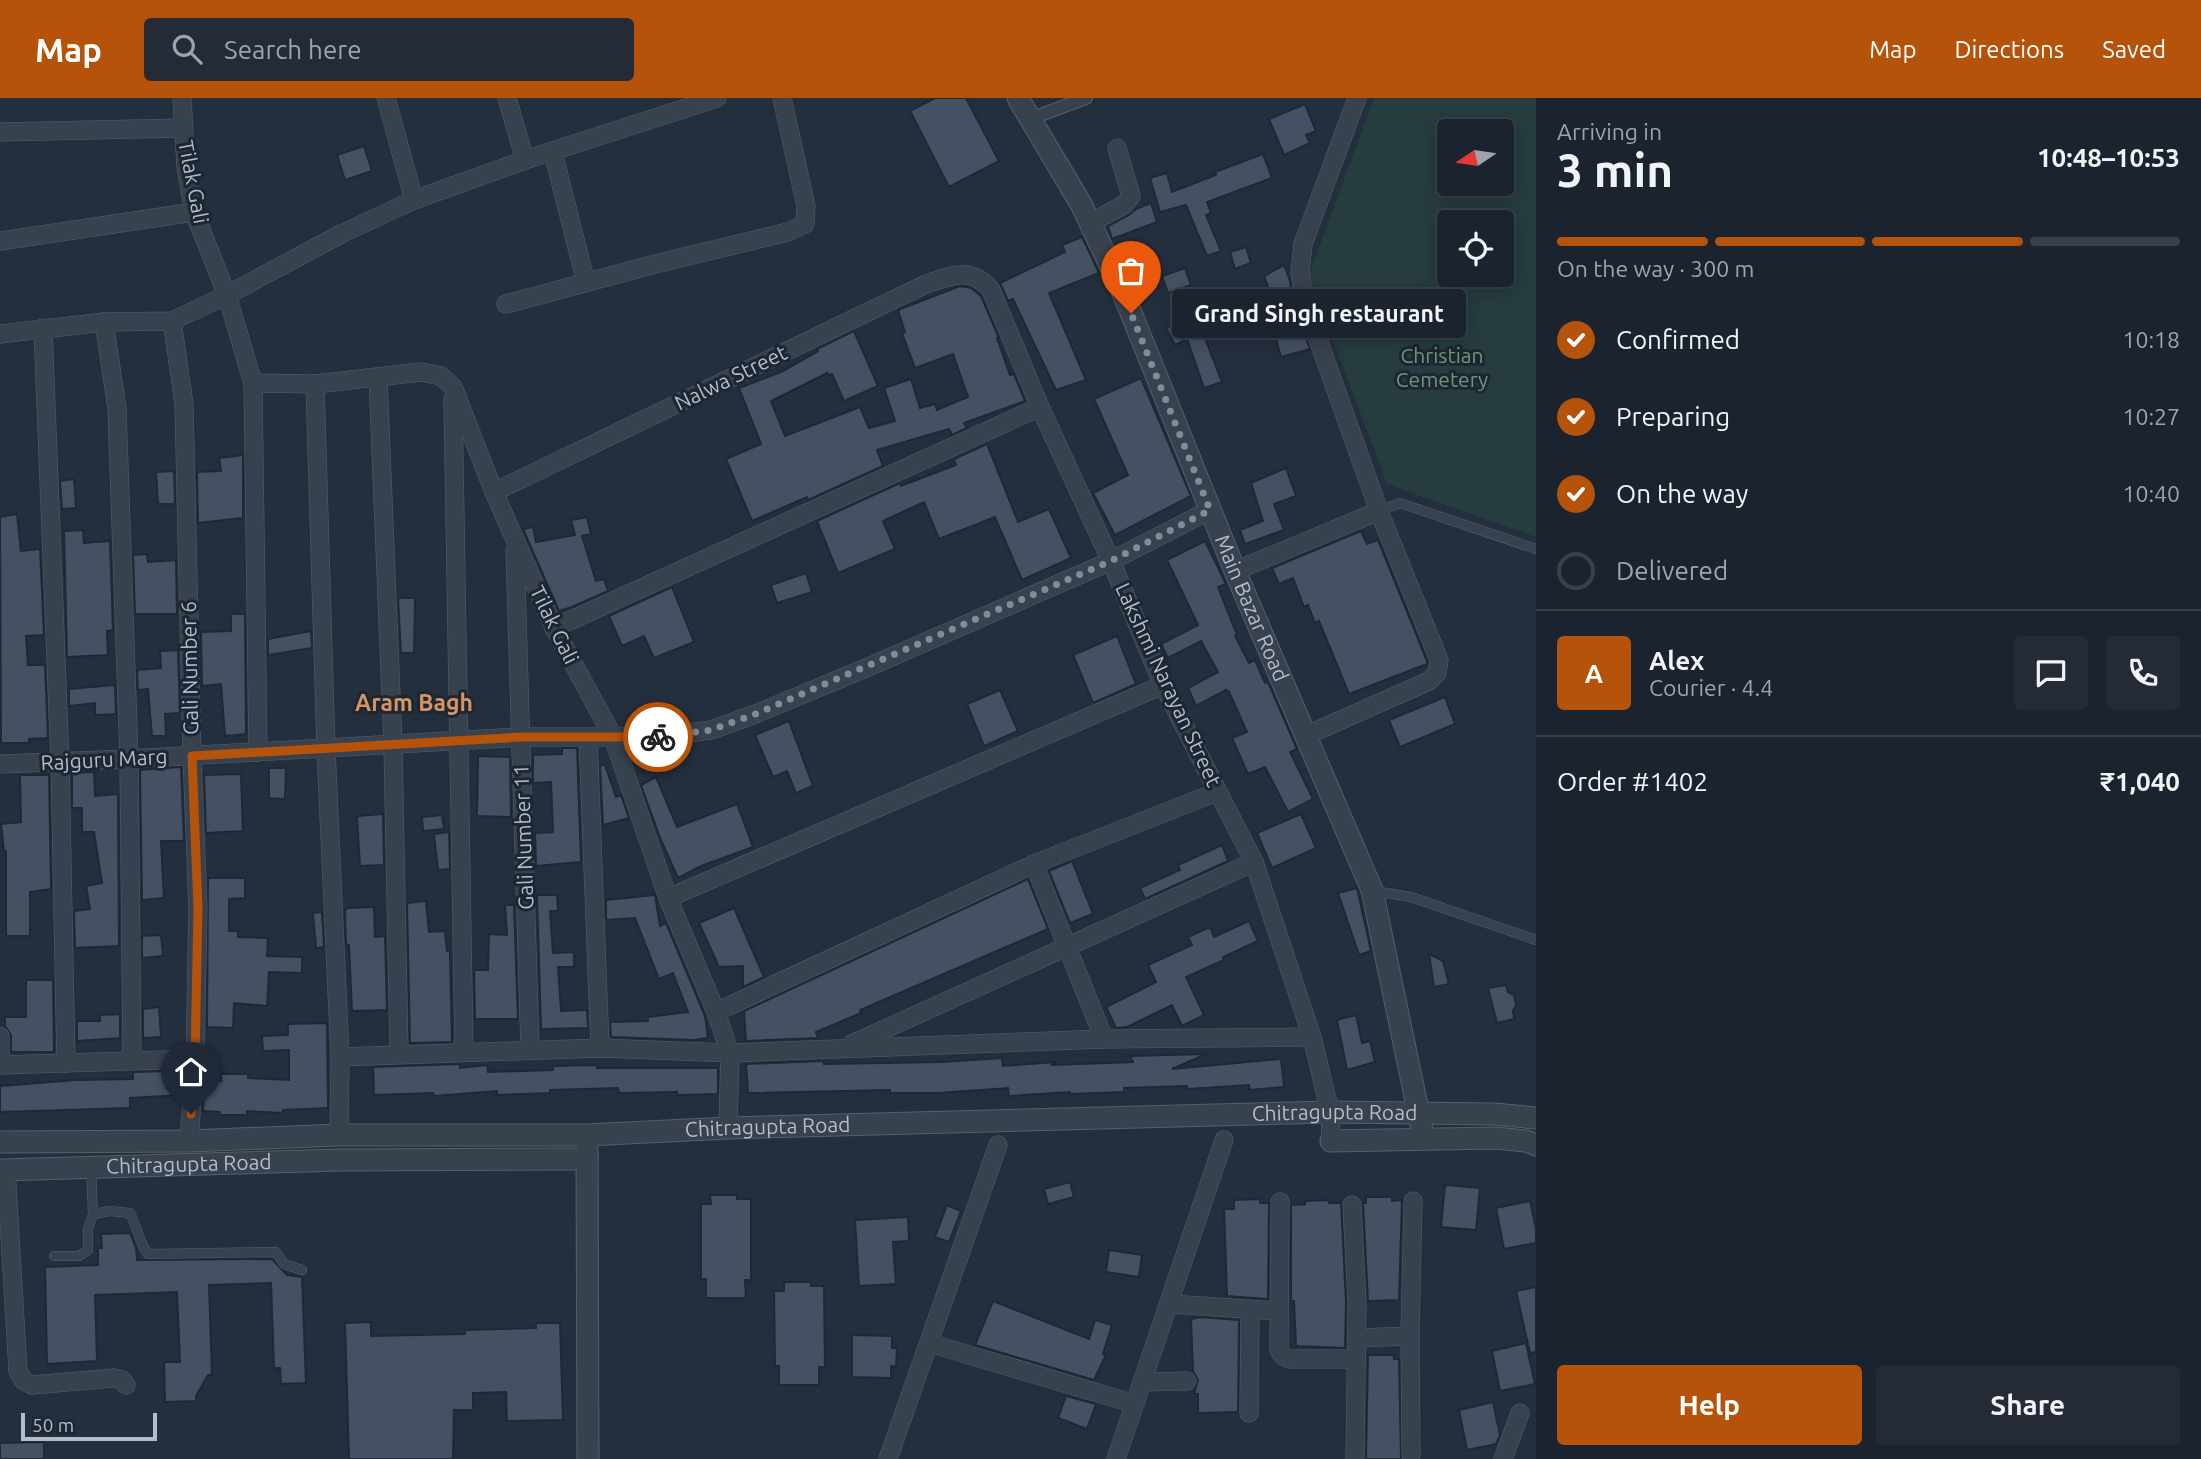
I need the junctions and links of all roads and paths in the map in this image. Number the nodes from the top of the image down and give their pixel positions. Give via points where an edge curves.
1 (182, 98) edge
2 (386, 98) edge
3 (507, 98) edge
4 (717, 98) edge
5 (782, 98) edge
6 (1018, 98) edge
7 (1086, 98) edge
8 (1357, 98) edge
9 (682, 104) edge
10 (1030, 119) junction
11 (183, 128) junction
12 (0, 132) edge
13 (1117, 148) dead end
14 (553, 152) junction
15 (525, 160) junction
16 (414, 201) junction
17 (194, 212) junction
18 (1090, 223) junction
19 (0, 241) edge
20 (971, 275) joint
21 (586, 283) junction
22 (227, 295) junction
23 (506, 304) dead end
24 (172, 321) junction
25 (104, 322) junction
26 (43, 328) junction
27 (0, 334) edge
28 (378, 377) junction
29 (253, 383) junction
30 (315, 384) junction
31 (453, 387) junction
32 (1040, 407) junction
33 (494, 492) junction
34 (1210, 510) junction
35 (1379, 511) junction
36 (514, 539) junction
37 (1536, 549) edge
38 (1111, 561) junction
39 (1235, 570) junction
40 (554, 628) junction
41 (1163, 685) junction
42 (1305, 736) junction
43 (521, 737) junction
44 (613, 737) junction
45 (589, 738) junction
46 (458, 740) junction
47 (393, 745) junction
48 (326, 749) junction
49 (258, 752) junction
50 (192, 756) junction
51 (129, 759) junction
52 (60, 762) junction
53 (0, 764) edge
54 (1217, 792) junction
55 (1254, 862) junction
56 (1034, 864) junction
57 (1372, 890) junction
58 (668, 898) junction
59 (1536, 940) edge
60 (1066, 948) junction
61 (716, 1012) junction
62 (0, 1036) edge
63 (1312, 1037) junction
64 (1104, 1039) junction
65 (600, 1048) junction
66 (843, 1049) junction
67 (530, 1050) junction
68 (464, 1051) junction
69 (399, 1053) junction
70 (730, 1053) junction
71 (340, 1057) junction
72 (195, 1059) junction
73 (132, 1060) junction
74 (66, 1063) junction
75 (0, 1065) edge
76 (1330, 1112) junction
77 (1420, 1114) junction
78 (1536, 1118) edge
79 (727, 1128) junction
80 (339, 1135) junction
81 (587, 1135) junction
82 (1424, 1139) junction
83 (1224, 1140) dead end
84 (189, 1141) junction
85 (1331, 1141) joint
86 (0, 1142) edge
87 (1536, 1144) edge
88 (998, 1145) dead end
89 (587, 1160) junction
90 (91, 1168) junction
91 (3, 1170) edge
92 (1413, 1200) dead end
93 (1280, 1202) dead end
94 (1352, 1205) dead end
95 (93, 1214) junction
96 (54, 1256) dead end
97 (302, 1270) dead end
98 (1169, 1304) junction
99 (1250, 1310) junction
100 (1278, 1311) junction
101 (1410, 1336) junction
102 (1357, 1338) junction
103 (929, 1343) junction
104 (1356, 1359) junction
105 (1188, 1381) dead end
106 (1142, 1382) junction
107 (126, 1385) dead end
108 (1135, 1404) junction
109 (1249, 1413) dead end
110 (1521, 1413) dead end
111 (1411, 1455) dead end
112 (589, 1459) edge
113 (888, 1459) edge
114 (1116, 1459) edge
115 (1355, 1459) edge
116 (1503, 1459) edge

1 - 11 street, Tilak Gali
2 - 16 street
3 - 15 street
4 - 9 street
5 - 21 street via 806,206 805,224 788,233
6 - 10 street, Main Bazar Road
7 - 10 street
8 - 35 street via 1303,244 1300,272 1304,300
9 - 14 street
10 - 18 street, Main Bazar Road
11 - 12 street
11 - 17 street, Tilak Gali
13 - 18 street via 1131,196 1125,205
14 - 15 street
14 - 21 street
15 - 16 street
16 - 22 street
17 - 19 street
17 - 22 street, Tilak Gali
18 - 34 street, Main Bazar Road via 1121,288
20 - 32 street, Lakshmi Narayan Street via 983,279 991,290
20 - 33 street, Nalwa Street via 953,275 924,285
21 - 23 street
22 - 24 street
22 - 29 street, Tilak Gali
24 - 25 street
24 - 50 street, Gali Number 6 via 184,404
25 - 26 street
25 - 51 street via 117,408
26 - 27 street
26 - 52 street
28 - 30 street
28 - 31 street via 421,372 441,376
28 - 47 street
29 - 30 street
29 - 49 street, Tilak Gali
30 - 48 street
31 - 33 street, Tilak Gali
31 - 46 street
32 - 38 street, Lakshmi Narayan Street
32 - 40 street
33 - 36 street, Tilak Gali
34 - 38 street, Rajguru Marg
34 - 39 street, Main Bazar Road
35 - 37 lane via 1400,503
35 - 39 street
35 - 42 street via 1439,660 1437,673 1429,681
36 - 40 street, Tilak Gali
36 - 43 street, Gali Number 11
38 - 41 street, Lakshmi Narayan Street
38 - 44 street, Rajguru Marg via 711,730
39 - 42 street, Main Bazar Road
40 - 44 street, Tilak Gali
41 - 54 street, Lakshmi Narayan Street
41 - 58 street
42 - 57 street, Main Bazar Road
43 - 45 street, Rajguru Marg
43 - 46 street, Rajguru Marg
43 - 67 street, Gali Number 11
44 - 45 street, Rajguru Marg
44 - 58 street, Tilak Gali
45 - 65 street
46 - 47 street, Rajguru Marg
46 - 68 street
47 - 48 street, Rajguru Marg
47 - 69 street
48 - 49 street, Rajguru Marg
48 - 71 street
49 - 50 street, Rajguru Marg
50 - 51 street, Rajguru Marg
50 - 72 street, Gali Number 6 via 198,908
51 - 52 street, Rajguru Marg
51 - 73 street
52 - 53 street, Rajguru Marg
52 - 74 street
54 - 55 street, Lakshmi Narayan Street
54 - 56 street
55 - 60 street
55 - 63 street, Lakshmi Narayan Street
56 - 60 street
56 - 61 street
57 - 59 lane via 1411,897
57 - 77 street, Main Bazar Road
58 - 61 street, Tilak Gali
60 - 64 street
60 - 66 street
61 - 70 street, Tilak Gali
62 - 75 street
63 - 64 street
63 - 76 street, Lakshmi Narayan Street
64 - 66 street
65 - 67 street
65 - 70 street
66 - 70 street
67 - 68 street
68 - 69 street
69 - 71 street
70 - 79 street
71 - 80 street
72 - 73 street
72 - 84 street, Gali Number 6
73 - 74 street
74 - 75 street
76 - 77 street, Chitragupta Road
76 - 79 street, Chitragupta Road
76 - 85 street, Lakshmi Narayan Street
77 - 78 street, Chitragupta Road
77 - 82 street, Main Bazar Road
79 - 81 street, Chitragupta Road
80 - 81 street, Chitragupta Road
80 - 84 street, Chitragupta Road
81 - 89 street
82 - 85 street, Chitragupta Road
82 - 87 street, Chitragupta Road via 1510,1139
83 - 98 street
84 - 86 street, Chitragupta Road
88 - 103 street
89 - 90 street, Chitragupta Road via 340,1160
89 - 112 street
90 - 91 street, Chitragupta Road
90 - 95 lane
91 - 107 street via 18,1371 23,1380 32,1385 114,1378
92 - 101 street
93 - 100 street
94 - 102 street
95 - 96 lane via 88,1250 79,1256
95 - 97 lane via 130,1213 148,1254 276,1252 284,1264
98 - 99 street
98 - 106 street
99 - 100 street
99 - 109 street
100 - 104 street via 1283,1356
101 - 102 street
101 - 111 street
102 - 104 street
103 - 108 street
103 - 113 street
104 - 115 street
105 - 106 street
106 - 108 street
108 - 114 street
110 - 116 street

